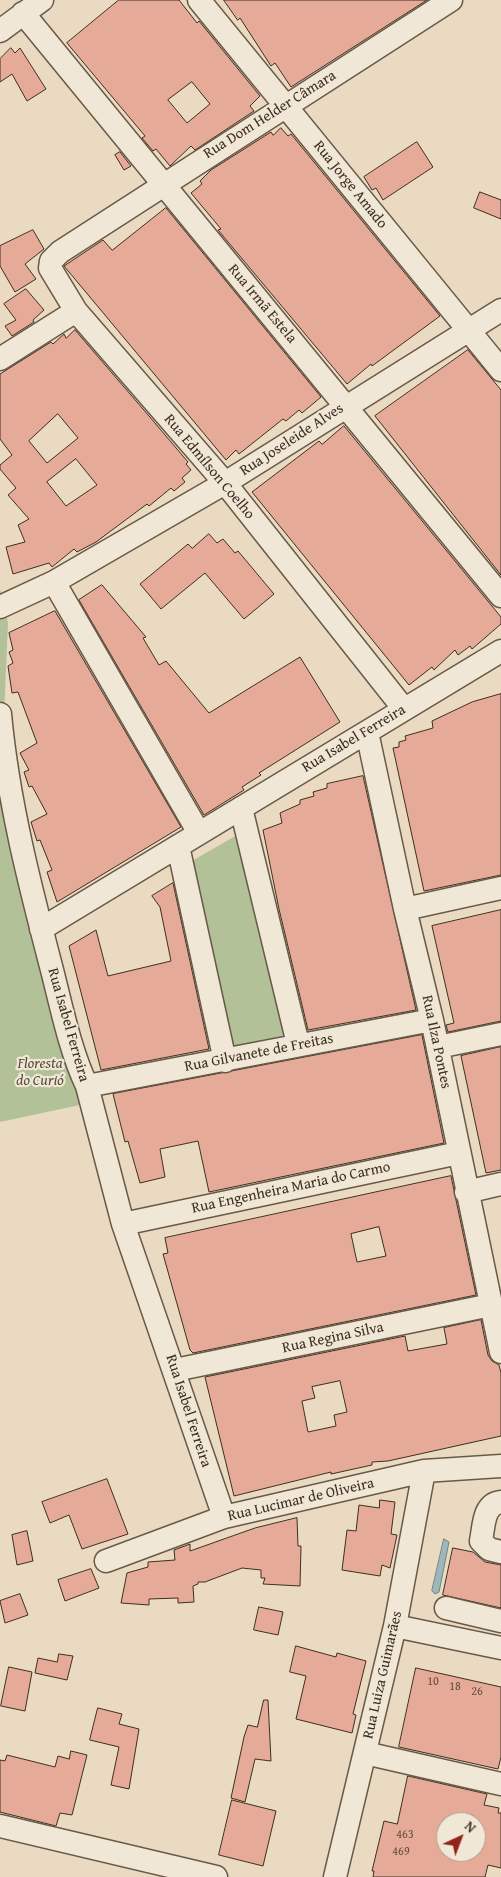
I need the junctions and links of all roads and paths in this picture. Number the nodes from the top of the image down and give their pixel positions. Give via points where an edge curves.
1 (42, 0) edge
2 (199, 0) edge
3 (451, 0) edge
4 (23, 13) junction
5 (0, 31) edge
6 (286, 105) junction
7 (162, 184) junction
8 (90, 232) joint
9 (76, 310) junction
10 (501, 310) edge
11 (469, 331) junction
12 (0, 359) edge
13 (501, 370) edge
14 (346, 406) junction
15 (225, 483) junction
16 (54, 582) junction
17 (501, 596) edge
18 (0, 607) edge
19 (501, 651) edge
20 (404, 709) junction
21 (0, 714) edge
22 (367, 732) junction
23 (241, 808) junction
24 (199, 833) junction
25 (178, 846) junction
26 (501, 888) edge
27 (405, 909) junction
28 (41, 929) junction
29 (432, 1020) junction
30 (501, 1034) edge
31 (298, 1044) junction
32 (438, 1047) junction
33 (225, 1061) junction
34 (87, 1086) junction
35 (459, 1153) junction
36 (501, 1184) edge
37 (466, 1192) junction
38 (124, 1224) junction
39 (495, 1319) edge
40 (501, 1352) edge
41 (175, 1370) junction
42 (501, 1466) edge
43 (424, 1471) junction
44 (501, 1502) edge
45 (224, 1517) junction
46 (501, 1552) edge
47 (106, 1561) dead end
48 (446, 1608) dead end
49 (501, 1621) edge
50 (395, 1626) junction
51 (501, 1648) edge
52 (365, 1753) junction
53 (501, 1784) edge
54 (0, 1826) edge
55 (216, 1877) edge
56 (336, 1877) edge

1 - 4 street
2 - 6 street, Rua Jorge Amado
3 - 6 street, Rua Dom Helder Câmara
4 - 5 street
4 - 7 street, Rua Irmã Estela
6 - 7 street, Rua Dom Helder Câmara
6 - 11 street, Rua Jorge Amado
7 - 8 street, Rua Dom Helder Câmara
7 - 14 street, Rua Irmã Estela
8 - 9 street, Rua Edmílson Coelho via 51,262 50,268
9 - 12 street
9 - 15 street, Rua Edmílson Coelho
10 - 11 street, Rua Joseleide Alves
11 - 13 street, Rua Jorge Amado
11 - 14 street, Rua Joseleide Alves
14 - 15 street, Rua Joseleide Alves
14 - 17 street, Rua Irmã Estela
15 - 16 street, Rua Joseleide Alves
15 - 20 street, Rua Edmílson Coelho
16 - 18 street, Rua Joseleide Alves
16 - 24 street
19 - 20 street, Rua Isabel Ferreira
20 - 22 street, Rua Isabel Ferreira
21 - 28 street via 20,839
22 - 23 street, Rua Isabel Ferreira
22 - 27 street, Rua Ilza Pontes
23 - 24 street, Rua Isabel Ferreira
23 - 31 street
24 - 25 street, Rua Isabel Ferreira
25 - 28 street, Rua Isabel Ferreira
25 - 33 street
26 - 27 street
27 - 29 street, Rua Ilza Pontes
28 - 34 street, Rua Isabel Ferreira via 80,1072
29 - 31 street, Rua Gilvanete de Freitas
29 - 32 street, Rua Ilza Pontes
30 - 32 street
31 - 33 street, Rua Gilvanete de Freitas
32 - 35 street, Rua Ilza Pontes
33 - 34 street, Rua Gilvanete de Freitas
34 - 38 street, Rua Isabel Ferreira
35 - 37 street, Rua Ilza Pontes
35 - 38 street, Rua Engenheira Maria do Carmo
36 - 37 street
37 - 39 street, Rua Ilza Pontes
38 - 41 street, Rua Isabel Ferreira
39 - 40 street, Rua Ilza Pontes
39 - 41 street, Rua Regina Silva
41 - 45 street, Rua Isabel Ferreira
42 - 43 street, Rua Lucimar de Oliveira
43 - 45 street, Rua Lucimar de Oliveira
43 - 50 street, Rua Luiza Guimarães
44 - 46 street via 488,1508 481,1541 489,1549
45 - 47 street, Rua Lucimar de Oliveira
48 - 49 street
50 - 51 street
50 - 52 street, Rua Luiza Guimarães
52 - 53 street
52 - 56 street, Rua Luiza Guimarães
54 - 55 street

